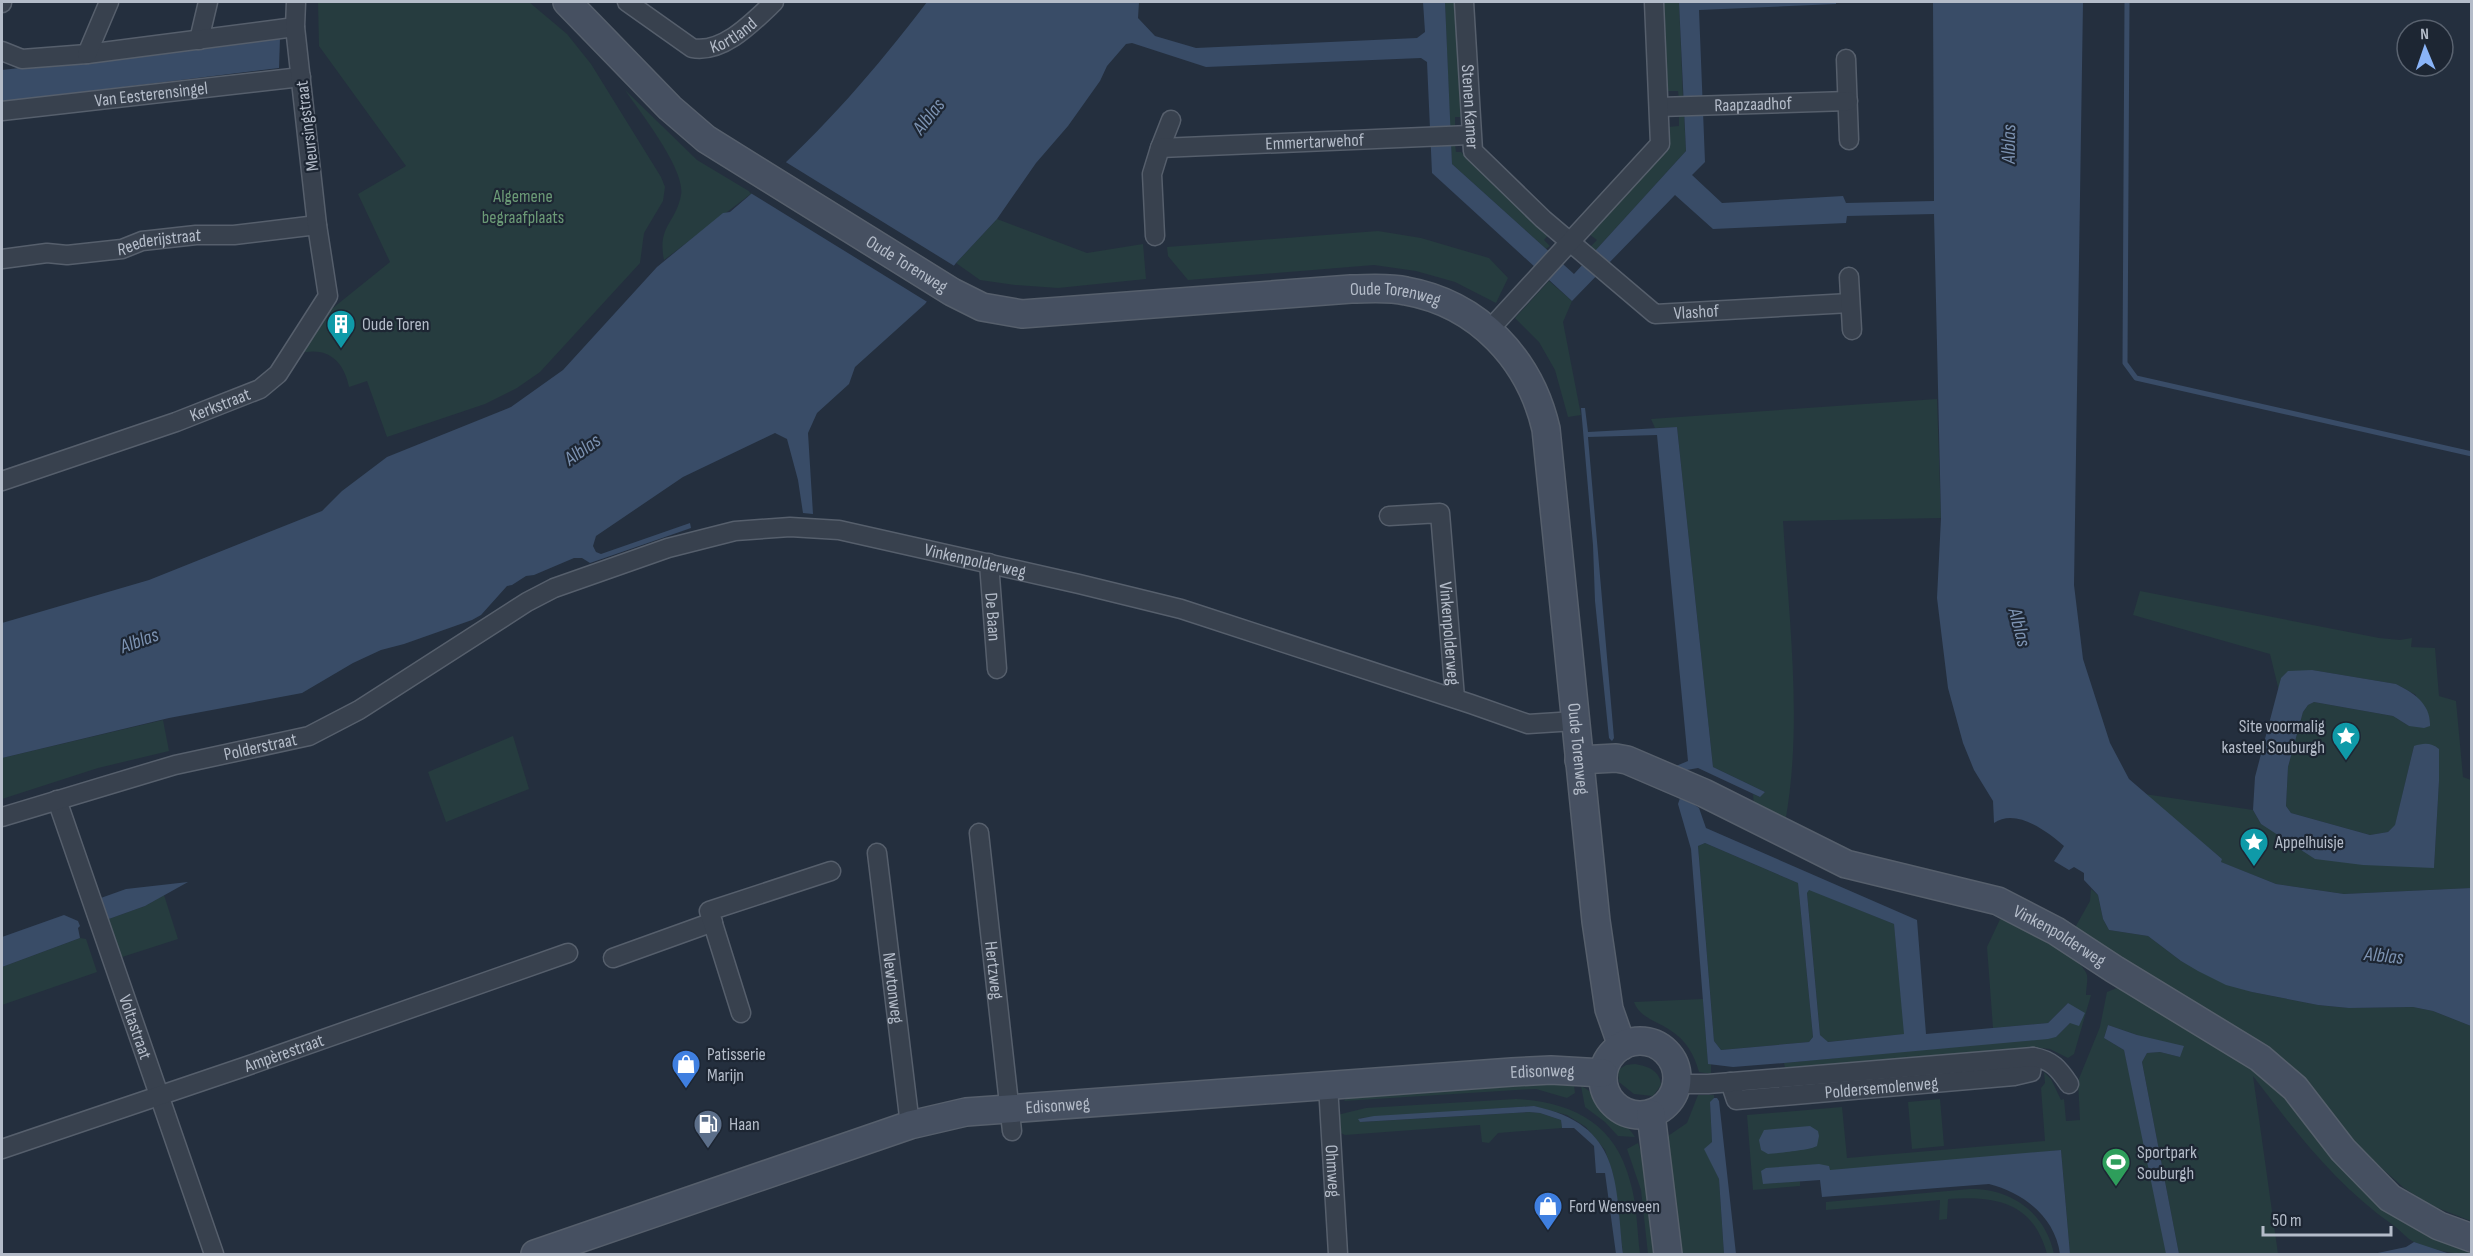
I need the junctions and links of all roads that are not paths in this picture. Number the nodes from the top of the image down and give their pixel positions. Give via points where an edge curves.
1 (109, 2) edge
2 (208, 2) edge
3 (296, 2) edge
4 (567, 2) edge
5 (627, 2) edge
6 (774, 2) edge
7 (1464, 2) edge
8 (1654, 2) edge
9 (295, 27) junction
10 (199, 40) junction
11 (2, 51) edge
12 (87, 54) junction
13 (1846, 59) dead end
14 (301, 77) junction
15 (1848, 101) junction
16 (1668, 106) junction
17 (2, 111) edge
18 (1171, 120) dead end
19 (1462, 136) junction
20 (1849, 140) dead end
21 (1160, 148) junction
22 (318, 225) junction
23 (1155, 236) dead end
24 (1565, 247) junction
25 (2, 259) edge
26 (1849, 277) dead end
27 (1850, 303) junction
28 (1489, 330) junction
29 (1852, 330) dead end
30 (2, 481) edge
31 (1389, 516) dead end
32 (990, 575) junction
33 (497, 621) joint
34 (997, 669) dead end
35 (1455, 698) junction
36 (1575, 721) junction
37 (1579, 760) junction
38 (57, 800) junction
39 (2, 817) edge
40 (978, 833) dead end
41 (877, 853) dead end
42 (831, 871) dead end
43 (713, 922) junction
44 (568, 953) dead end
45 (613, 958) dead end
46 (741, 1012) dead end
47 (1622, 1046) junction
48 (1603, 1073) junction
49 (1676, 1084) junction
50 (2069, 1084) dead end
51 (1328, 1085) junction
52 (159, 1096) junction
53 (1651, 1114) junction
54 (1011, 1119) junction
55 (910, 1125) junction
56 (2, 1149) edge
57 (2472, 1238) edge
58 (214, 1254) edge
59 (535, 1254) edge
60 (1338, 1254) edge
61 (1668, 1254) edge

1 - 12 street
2 - 10 street
3 - 9 street, Meursingstraat
4 - 28 street, Oude Torenweg via 670,108 706,139 982,307 1022,314 1351,288 1387,289 1425,295 1454,307
5 - 6 street, Kortland via 692,48 705,51 752,22
7 - 19 street, Stenen Kamer
8 - 16 street
9 - 10 street
9 - 14 street, Meursingstraat
10 - 12 street
11 - 12 street via 22,58
13 - 15 street
14 - 17 street, Van Eesterensingel
14 - 22 street, Meursingstraat
15 - 16 street, Raapzaadhof
15 - 20 street
16 - 24 street via 1660,144
18 - 21 street
19 - 21 street, Emmertarwehof
19 - 24 street, Stenen Kamer
21 - 23 street via 1152,174
22 - 25 street, Reederijstraat via 234,235 196,235 142,241 122,249
22 - 30 street, Kerkstraat via 328,296 278,374 260,389
24 - 27 street, Vlashof via 1584,254 1655,314
24 - 28 street
26 - 27 street
27 - 29 street
28 - 36 street, Oude Torenweg via 1517,360 1538,401 1546,429
31 - 35 street, Vinkenpolderweg via 1440,513
32 - 33 street, Vinkenpolderweg via 839,530 790,527 735,531 668,548 554,588
32 - 34 street, De Baan
32 - 35 street, Vinkenpolderweg via 1181,609
33 - 38 street, Polderstraat via 359,710 309,736 175,765
35 - 36 street, Vinkenpolderweg via 1528,724
36 - 37 street, Oude Torenweg
37 - 47 street, Oude Torenweg via 1603,971 1609,1010
37 - 57 street, Vinkenpolderweg via 1627,760 1704,793 1846,864 1998,902 2056,931 2260,1058 2295,1088 2343,1150 2390,1198 2439,1226
38 - 39 street, Polderstraat
38 - 52 street, Voltastraat
40 - 54 street, Hertzweg
41 - 55 street, Newtonweg
42 - 43 street via 709,911
43 - 45 street
43 - 46 street
44 - 52 street, Ampèrestraat
47 - 48 street via 1611,1054
47 - 49 street via 1644,1041 1664,1050 1673,1062
48 - 51 street, Edisonweg via 1551,1070
48 - 53 street via 1605,1091 1615,1106 1632,1115
49 - 50 street, Poldersemolenweg via 1730,1082 1736,1100 2014,1076 2031,1072 2033,1057 2057,1066
49 - 53 street via 1668,1102
51 - 54 street, Edisonweg
51 - 60 street, Ohmweg
52 - 56 street, Ampèrestraat
52 - 58 street, Voltastraat
53 - 61 street
54 - 55 street, Edisonweg via 966,1112
55 - 59 street, Edisonweg

